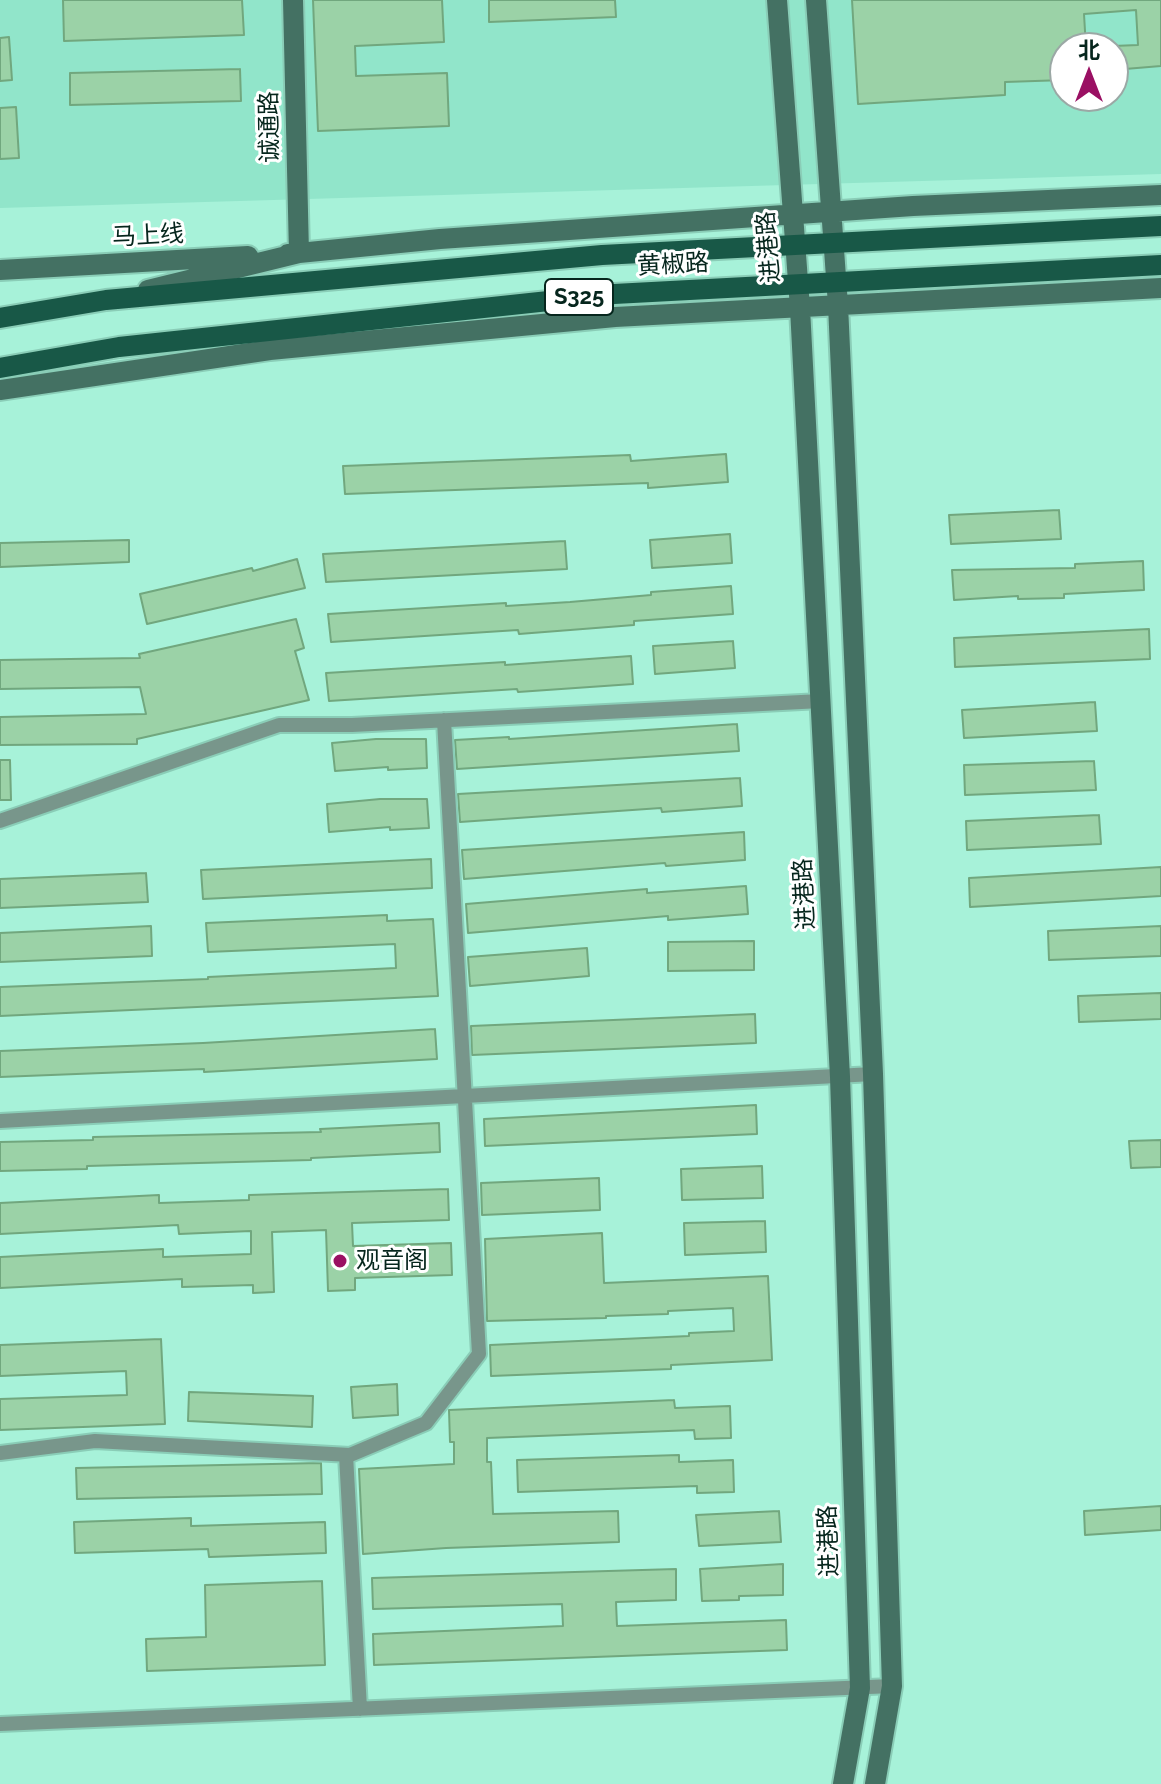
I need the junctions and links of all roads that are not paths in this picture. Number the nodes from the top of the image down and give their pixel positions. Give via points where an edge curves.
1 (293, 0) edge
2 (777, 0) edge
3 (816, 0) edge
4 (1161, 195) edge
5 (831, 212) junction
6 (792, 215) junction
7 (1161, 226) edge
8 (833, 242) junction
9 (794, 246) junction
10 (299, 253) junction
11 (1161, 265) edge
12 (0, 270) edge
13 (837, 282) junction
14 (797, 284) junction
15 (1161, 288) edge
16 (106, 300) junction
17 (838, 305) junction
18 (800, 308) junction
19 (0, 318) edge
20 (0, 368) edge
21 (0, 390) edge
22 (821, 701) junction
23 (444, 720) junction
24 (0, 821) edge
25 (873, 1074) junction
26 (840, 1077) junction
27 (466, 1097) junction
28 (0, 1121) edge
29 (0, 1453) edge
30 (346, 1455) junction
31 (892, 1686) junction
32 (860, 1688) junction
33 (360, 1709) junction
34 (0, 1724) edge
35 (843, 1784) edge
36 (875, 1784) edge

1 - 10 main road, 诚通路
2 - 6 main road, 进港路
3 - 5 main road
4 - 5 main road
5 - 6 main road
5 - 8 main road
6 - 9 main road, 进港路
6 - 10 main road
7 - 8 main road, 黄椒路 / S325
8 - 9 main road, 黄椒路 / S325
8 - 13 main road
9 - 14 main road, 进港路
9 - 16 main road, 黄椒路 / S325 via 602,255
10 - 12 main road, 马上线
10 - 16 main road
11 - 13 main road, 黄椒路 / S325
13 - 14 main road, 黄椒路 / S325
13 - 17 main road
14 - 18 main road, 进港路
14 - 20 main road, 黄椒路 / S325 via 614,294 119,347
15 - 17 main road
16 - 19 main road, 黄椒路 / S325
17 - 18 main road
17 - 25 main road
18 - 21 main road via 615,317 270,350
18 - 22 main road, 进港路
22 - 23 street
22 - 26 main road, 进港路
23 - 24 street via 279,725
23 - 27 street
25 - 26 street
25 - 31 main road
26 - 27 street
26 - 32 main road, 进港路
27 - 28 street
27 - 30 street via 479,1354 426,1423
29 - 30 street via 95,1441
30 - 33 street
31 - 32 street
31 - 36 main road
32 - 33 street
32 - 35 main road, 进港路
33 - 34 street

